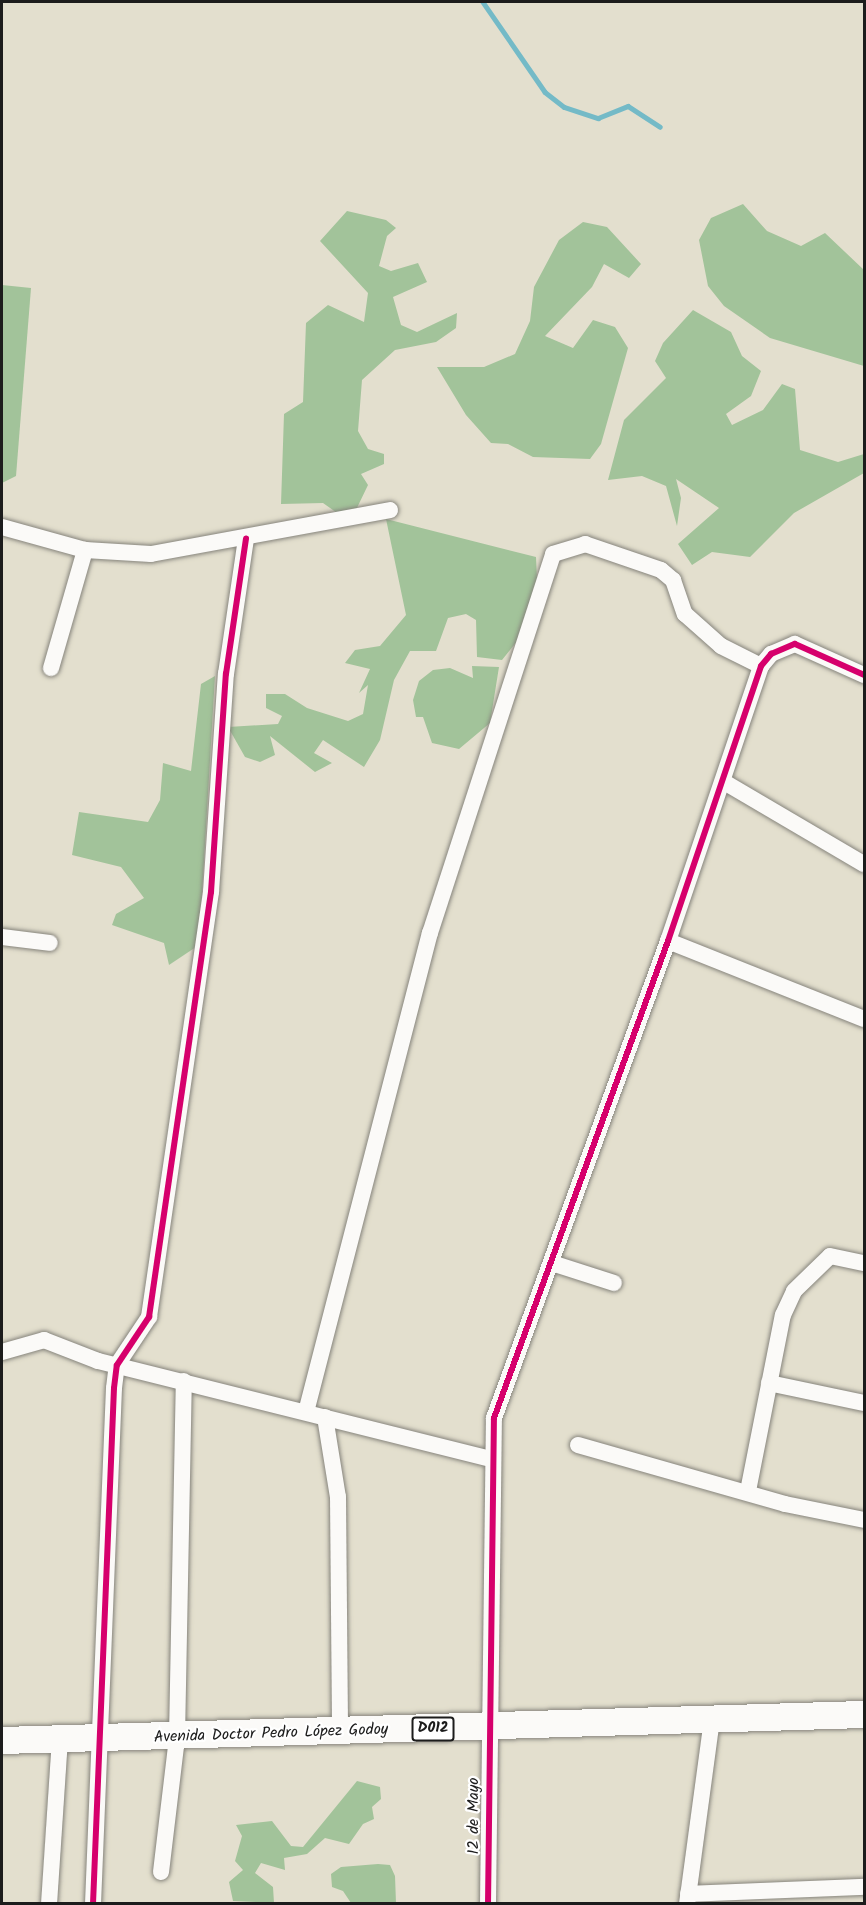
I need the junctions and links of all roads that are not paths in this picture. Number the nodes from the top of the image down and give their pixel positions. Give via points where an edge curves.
1 (390, 510) dead end
2 (2, 527) edge
3 (246, 538) junction
4 (85, 550) junction
5 (761, 666) junction
6 (51, 668) dead end
7 (864, 675) edge
8 (724, 782) junction
9 (864, 864) edge
10 (2, 937) edge
11 (668, 941) junction
12 (50, 943) dead end
13 (864, 1019) edge
14 (552, 1263) junction
15 (864, 1263) edge
16 (614, 1283) dead end
17 (2, 1352) edge
18 (117, 1365) junction
19 (184, 1382) junction
20 (770, 1383) junction
21 (864, 1403) edge
22 (306, 1412) junction
23 (325, 1417) junction
24 (578, 1445) dead end
25 (492, 1459) junction
26 (748, 1491) junction
27 (864, 1520) edge
28 (864, 1714) edge
29 (712, 1719) junction
30 (488, 1728) junction
31 (340, 1732) junction
32 (177, 1737) junction
33 (60, 1738) junction
34 (103, 1739) junction
35 (2, 1740) edge
36 (161, 1872) dead end
37 (864, 1887) edge
38 (687, 1899) edge
39 (49, 1904) edge
40 (93, 1904) edge
41 (488, 1904) edge

1 - 3 street via 307,521
2 - 4 street
3 - 4 street via 151,554
3 - 18 street via 226,674 211,892 148,1317
4 - 6 street
5 - 7 street via 771,654 795,644
5 - 8 street, 12 de Mayo
5 - 22 street via 721,646 685,614 673,580 661,570 585,544 553,554 430,933
8 - 9 street
8 - 11 street, 12 de Mayo
10 - 12 street
11 - 13 street
11 - 14 street, 12 de Mayo
14 - 16 street
14 - 25 street, 12 de Mayo via 494,1418
15 - 20 street via 830,1256 794,1291 783,1315
17 - 18 street via 44,1340
18 - 19 street
18 - 34 street
19 - 22 street
19 - 32 street
20 - 21 street
20 - 26 street
22 - 23 street
23 - 25 street
23 - 31 street via 338,1497
24 - 26 street
25 - 30 street, 12 de Mayo
26 - 27 street
28 - 29 main road, Avenida Doctor Pedro López Godoy / D012
29 - 30 main road, Avenida Doctor Pedro López Godoy / D012
29 - 38 street
30 - 31 main road, Avenida Doctor Pedro López Godoy / D012
30 - 41 street, 12 de Mayo
31 - 32 main road, Avenida Doctor Pedro López Godoy / D012
32 - 34 main road, Avenida Doctor Pedro López Godoy / D012
32 - 36 street
33 - 34 main road, Avenida Doctor Pedro López Godoy / D012
33 - 35 main road, Avenida Doctor Pedro López Godoy / D012
33 - 39 street
34 - 40 street
37 - 38 street

